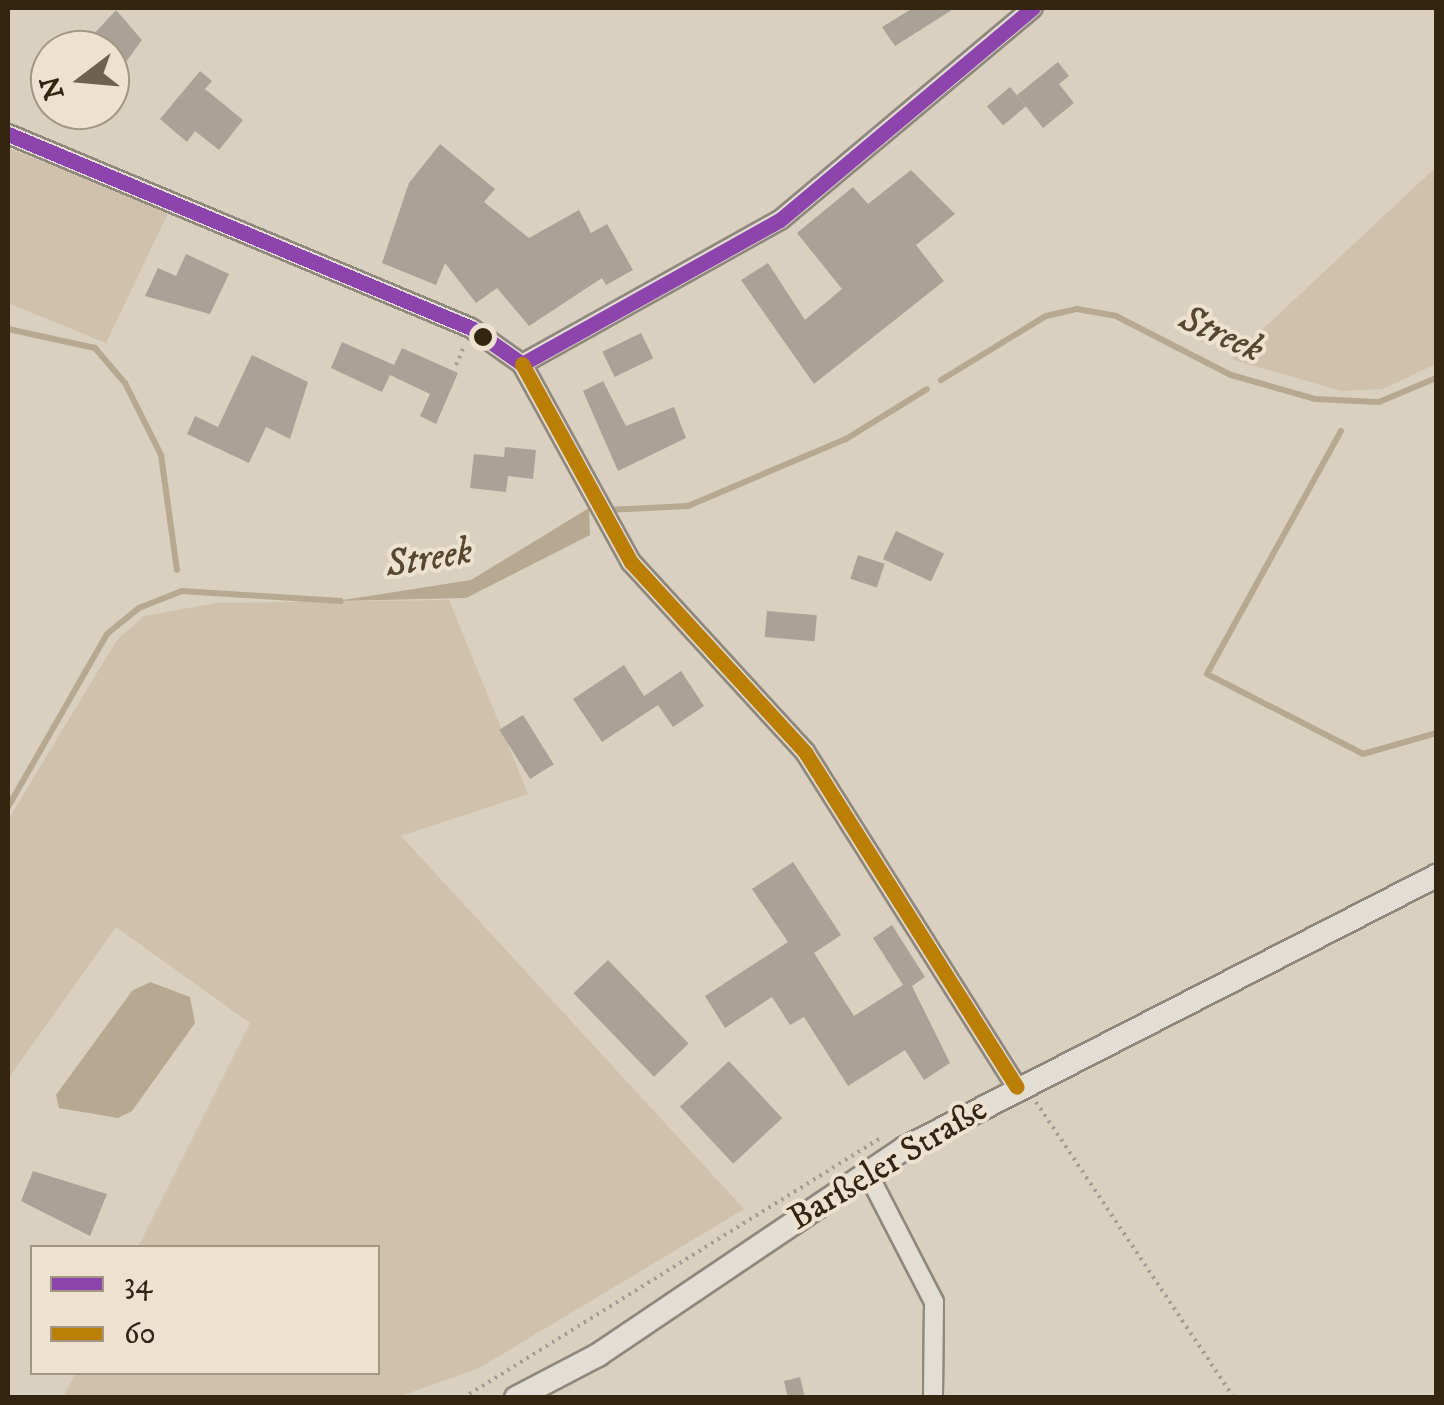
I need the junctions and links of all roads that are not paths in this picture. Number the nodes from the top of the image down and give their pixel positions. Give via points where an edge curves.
1 (1033, 8) edge
2 (8, 134) edge
3 (522, 364) junction
4 (1436, 876) edge
5 (1020, 1086) junction
6 (866, 1170) junction
7 (516, 1398) edge
8 (933, 1398) edge

1 - 3 street via 780,220
2 - 3 street via 471,328
3 - 5 street via 644,580 831,788
4 - 5 main road, Barßeler Straße
5 - 6 main road, Barßeler Straße
6 - 7 main road, Barßeler Straße via 598,1356
6 - 8 street via 934,1302

